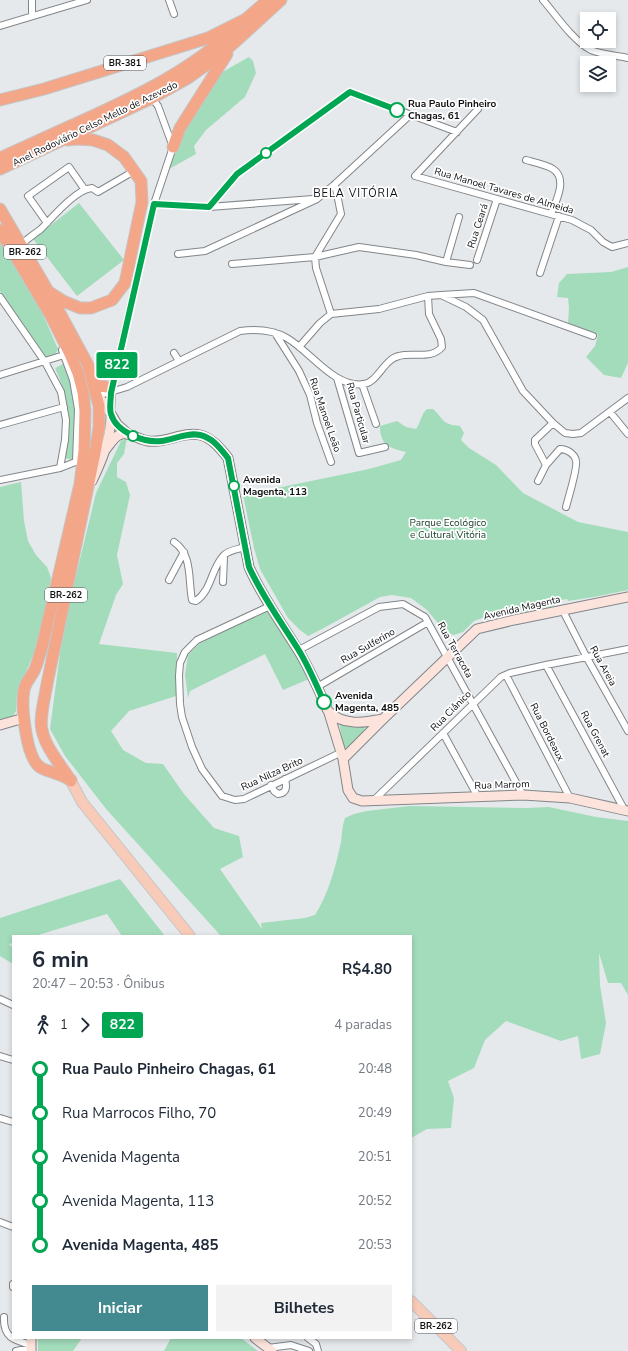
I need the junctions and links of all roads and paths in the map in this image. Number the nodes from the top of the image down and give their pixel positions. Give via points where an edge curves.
1 (32, 0) edge
2 (87, 0) edge
3 (170, 0) edge
4 (268, 0) edge
5 (281, 0) edge
6 (543, 0) edge
7 (174, 14) dead end
8 (32, 16) junction
9 (246, 19) junction
10 (0, 26) edge
11 (234, 43) junction
12 (628, 58) edge
13 (152, 98) junction
14 (0, 100) edge
15 (478, 109) dead end
16 (410, 115) junction
17 (457, 132) junction
18 (61, 140) junction
19 (173, 147) junction
20 (0, 158) edge
21 (526, 160) dead end
22 (0, 170) edge
23 (134, 171) junction
24 (335, 184) junction
25 (85, 190) junction
26 (317, 199) junction
27 (497, 199) junction
28 (154, 204) junction
29 (209, 207) junction
30 (2, 211) edge
31 (551, 214) junction
32 (558, 216) junction
33 (459, 218) dead end
34 (47, 223) junction
35 (0, 230) edge
36 (628, 243) edge
37 (21, 244) junction
38 (178, 254) dead end
39 (316, 257) junction
40 (477, 260) dead end
41 (446, 262) junction
42 (232, 264) dead end
43 (470, 264) dead end
44 (540, 273) dead end
45 (48, 291) junction
46 (442, 295) junction
47 (428, 296) junction
48 (0, 297) edge
49 (331, 314) junction
50 (51, 316) junction
51 (275, 333) junction
52 (593, 336) dead end
53 (299, 347) junction
54 (174, 353) dead end
55 (64, 355) junction
56 (179, 361) junction
57 (45, 362) junction
58 (0, 376) edge
59 (337, 378) junction
60 (362, 384) junction
61 (94, 385) junction
62 (111, 386) junction
63 (97, 396) junction
64 (628, 398) edge
65 (64, 407) junction
66 (610, 412) junction
67 (111, 414) junction
68 (553, 423) junction
69 (376, 424) dead end
70 (0, 425) edge
71 (128, 434) junction
72 (628, 434) edge
73 (385, 448) dead end
74 (106, 449) junction
75 (81, 457) junction
76 (331, 462) dead end
77 (546, 465) junction
78 (60, 468) junction
79 (0, 480) edge
80 (538, 481) dead end
81 (88, 491) junction
82 (566, 507) dead end
83 (174, 542) dead end
84 (245, 547) junction
85 (184, 552) junction
86 (224, 555) junction
87 (169, 580) dead end
88 (223, 582) dead end
89 (628, 597) edge
90 (270, 606) junction
91 (562, 609) junction
92 (428, 622) junction
93 (628, 649) edge
94 (299, 650) junction
95 (447, 658) junction
96 (587, 658) junction
97 (546, 665) junction
98 (506, 675) junction
99 (317, 687) junction
100 (474, 703) junction
101 (180, 704) junction
102 (328, 711) junction
103 (174, 712) dead end
104 (24, 718) junction
105 (383, 719) junction
106 (368, 722) junction
107 (0, 725) edge
108 (371, 731) junction
109 (628, 731) edge
110 (444, 733) junction
111 (46, 744) junction
112 (30, 751) junction
113 (343, 755) junction
114 (285, 779) junction
115 (72, 781) junction
116 (271, 785) junction
117 (523, 795) junction
118 (478, 797) junction
119 (570, 798) junction
120 (374, 800) junction
121 (627, 811) edge
122 (189, 935) edge
123 (0, 999) edge
124 (12, 1004) edge
125 (0, 1056) edge
126 (12, 1060) edge
127 (0, 1118) edge
128 (12, 1122) edge
129 (0, 1222) edge
130 (12, 1227) edge
131 (412, 1302) edge
132 (4, 1316) dead end
133 (12, 1338) edge
134 (13, 1339) edge
135 (257, 1339) edge
136 (309, 1339) edge
137 (318, 1339) edge
138 (316, 1344) junction
139 (31, 1345) edge
140 (270, 1349) edge
141 (16, 1351) edge
142 (309, 1351) edge
143 (318, 1351) edge
144 (461, 1351) edge

1 - 8 street
2 - 8 street
3 - 7 street
4 - 9 highway, BR-381
5 - 11 highway, Anel Rodoviário Celso Mello de Azevedo
6 - 12 street via 584,46 593,51
8 - 10 street
9 - 14 highway, BR-381 via 208,38 44,89
9 - 20 highway via 225,39 190,65 140,94
11 - 13 highway, Anel Rodoviário Celso Mello de Azevedo via 188,78
11 - 19 highway via 180,128
13 - 18 highway, Anel Rodoviário Celso Mello de Azevedo
13 - 19 street via 158,106
15 - 17 street
16 - 17 street
16 - 24 street
16 - 29 street via 350,92 237,174
17 - 27 street, Rua Manoel Tavares de Almeida via 415,176
18 - 22 highway, Anel Rodoviário Celso Mello de Azevedo
18 - 23 highway via 93,140 108,145 124,157
19 - 28 street
21 - 31 street via 553,169 558,175 559,190
23 - 25 street via 98,192 92,188
23 - 45 highway via 141,181 142,202 125,283 120,291 112,300 91,308 80,308
24 - 26 street
24 - 39 street via 341,214
25 - 34 street via 67,202
25 - 34 street via 69,166 28,196
26 - 29 street
26 - 38 street via 205,251
27 - 31 street, Rua Manoel Tavares de Almeida
27 - 40 street, Rua Ceará
28 - 29 street
28 - 62 street
30 - 37 highway, BR-262
31 - 32 street, Rua Manoel Tavares de Almeida
32 - 36 street, Rua Manoel Tavares de Almeida via 591,230 612,247
32 - 44 street
33 - 41 street
34 - 37 street
35 - 50 highway, BR-262
37 - 45 highway, BR-262
39 - 41 street via 359,247
39 - 42 street
39 - 49 street via 316,268
41 - 43 street
45 - 61 highway, BR-262 via 88,365
46 - 47 street
46 - 52 street via 474,292
46 - 68 street via 466,307 483,320 523,391
47 - 49 street via 379,309
47 - 60 street via 429,314 442,346 428,354 397,356 366,384
48 - 57 street
49 - 53 street
50 - 55 street
50 - 75 highway, BR-262 via 78,372 81,386 85,411
51 - 53 street
51 - 56 street via 240,331
51 - 76 street, Rua Manoel Leão via 299,371 310,395
53 - 59 street
54 - 56 street
55 - 57 street
55 - 75 street via 73,380 78,409
56 - 62 street via 127,387
57 - 58 street
57 - 65 street via 61,392
59 - 60 street via 346,383
59 - 73 street, Rua Particular via 359,453
60 - 69 street
61 - 62 highway
61 - 63 highway, BR-262
62 - 63 street
62 - 67 street
63 - 67 street
63 - 75 highway via 91,400 90,422
63 - 81 highway, BR-262 via 99,427
64 - 66 street
65 - 70 street
65 - 78 street via 65,440
66 - 68 street via 581,433 565,433
66 - 72 street
67 - 71 street
67 - 74 street
68 - 77 street via 536,440
71 - 74 street via 117,436
71 - 84 street via 147,441 161,442 198,434 209,438 220,447 228,458
74 - 81 street
75 - 78 street
75 - 104 highway, BR-262 via 80,484 42,647 35,669 24,688
77 - 80 street
77 - 82 street via 560,449 569,452 576,460
78 - 79 street
81 - 111 highway, BR-262 via 46,692 41,729
83 - 85 street
84 - 86 street
84 - 90 street via 252,573
85 - 86 street via 190,574 192,600 196,601 202,597
85 - 87 street
86 - 88 street
89 - 91 street, Avenida Magenta
90 - 94 street
90 - 101 street, Rua Nilza Brito via 197,640 185,652 180,663
91 - 95 street, Avenida Magenta via 477,629
91 - 96 street, Rua Areia
92 - 94 street, Rua Terracota via 425,617 403,604 378,607
92 - 95 street, Rua Terracota
92 - 99 street, Rua Sulferino
93 - 96 street, Rua Ciânico
94 - 99 street
95 - 100 street, Rua Terracota
95 - 105 street, Avenida Magenta
96 - 97 street, Rua Ciânico
96 - 109 street, Rua Areia
97 - 98 street, Rua Ciânico
97 - 121 street, Rua Grenat
98 - 100 street, Rua Ciânico
98 - 119 street, Rua Bordeaux
99 - 102 street
100 - 110 street, Rua Ciânico
100 - 117 street, Rua Terracota
101 - 103 street
101 - 116 street, Rua Nilza Brito via 198,762 222,796 235,800 244,799
102 - 106 street via 334,717
102 - 113 street
104 - 107 street
104 - 112 highway, BR-262
105 - 106 street
105 - 108 street, Avenida Magenta
106 - 108 street
108 - 113 street, Avenida Magenta
110 - 118 street
110 - 120 street, Rua Ciânico
111 - 112 highway via 42,750
111 - 115 highway, BR-262
112 - 115 highway, BR-262 via 39,767
113 - 114 street, Rua Nilza Brito
113 - 120 street, Rua Marrom via 348,790 352,798 362,801
114 - 116 street, Rua Nilza Brito
114 - 116 street via 286,791 283,793 278,794
115 - 122 main road, BR-262 via 82,802
117 - 118 street, Rua Marrom
117 - 119 street, Rua Marrom
118 - 120 street, Rua Marrom
119 - 121 street, Rua Marrom
123 - 124 street
125 - 126 street
127 - 128 street
129 - 130 street
131 - 144 main road, BR-262
132 - 133 street via 3,1326
134 - 139 street
135 - 140 street
136 - 138 street
137 - 138 street
138 - 143 street
139 - 141 street
140 - 142 street via 291,1345

